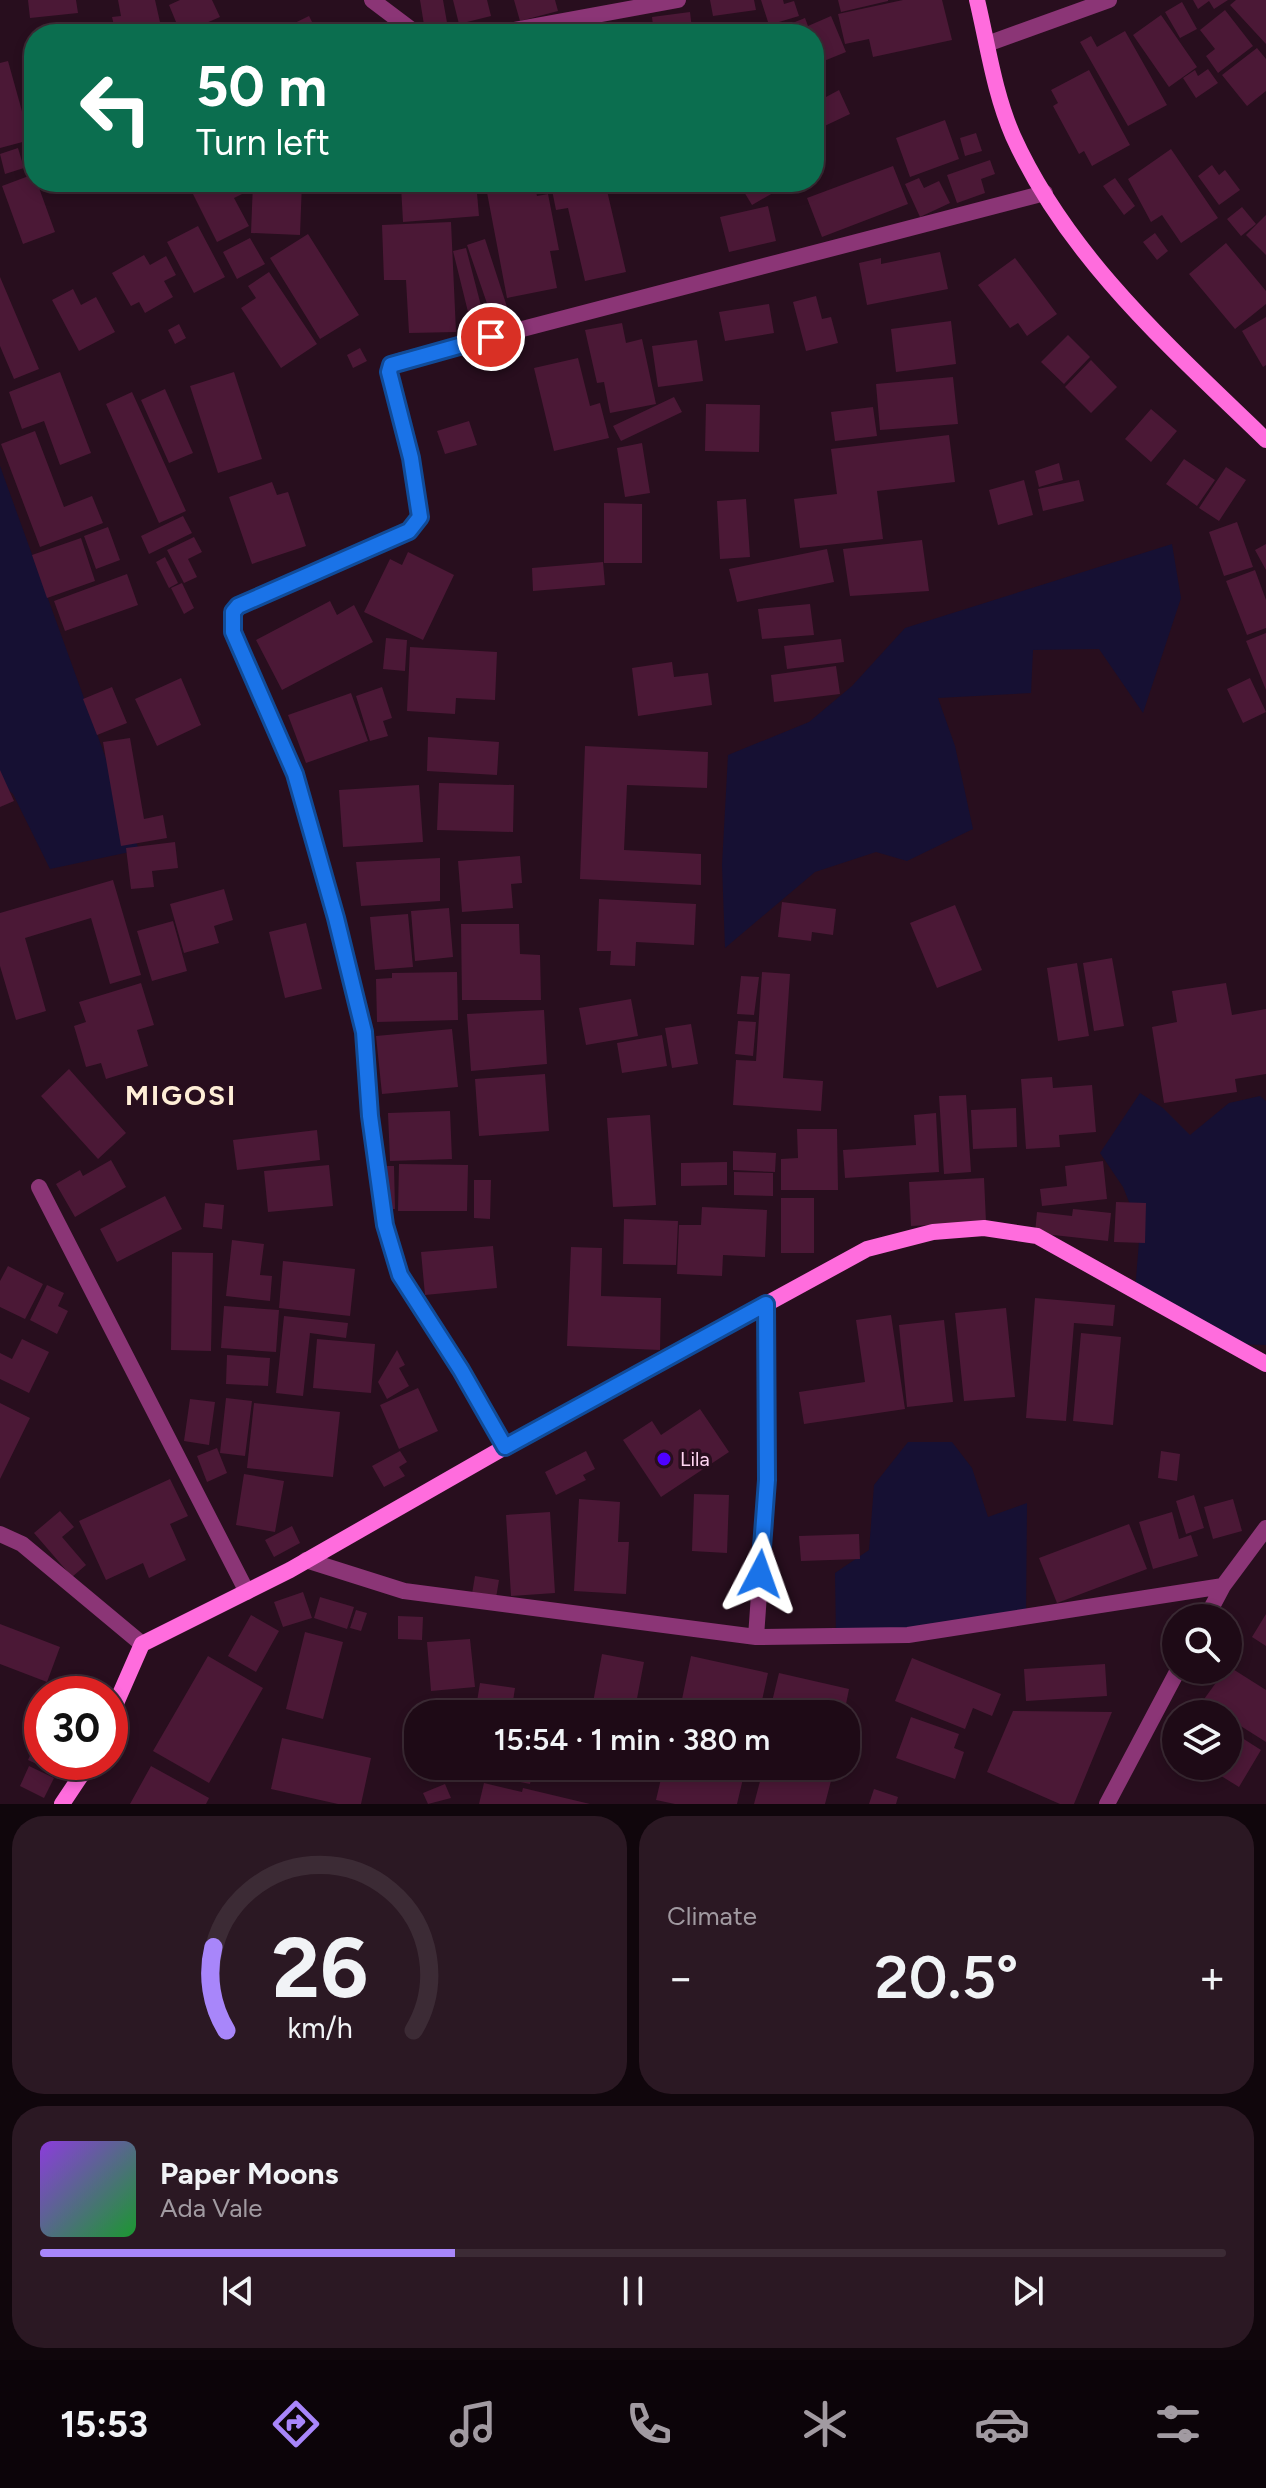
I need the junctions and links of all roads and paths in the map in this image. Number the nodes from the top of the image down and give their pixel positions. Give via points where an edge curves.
1 (678, 0) edge
2 (977, 0) edge
3 (1109, 0) edge
4 (379, 2) edge
5 (405, 24) edge
6 (547, 24) edge
7 (987, 44) junction
8 (1045, 193) junction
9 (1266, 440) edge
10 (39, 1187) dead end
11 (766, 1304) junction
12 (1266, 1364) edge
13 (505, 1447) junction
14 (1266, 1528) edge
15 (0, 1534) edge
16 (306, 1560) junction
17 (1223, 1586) junction
18 (247, 1592) junction
19 (1213, 1604) edge
20 (756, 1637) junction
21 (142, 1644) junction
22 (128, 1676) edge
23 (1171, 1684) edge
24 (78, 1780) edge
25 (62, 1804) edge
26 (1107, 1804) edge

1 - 6 street
2 - 7 street
3 - 7 street
4 - 5 street
7 - 8 street via 994,85
8 - 9 street via 1112,288
8 - 13 street via 399,361 389,372 411,458 420,517 416,525 233,612 233,632 299,786 336,918 364,1032 385,1225 400,1275
10 - 18 street
11 - 12 street via 867,1249 933,1232 984,1228 1037,1236
11 - 13 street
11 - 20 street via 767,1480
13 - 16 street
14 - 17 street
15 - 21 street via 22,1544
16 - 18 street
16 - 20 street via 404,1591
17 - 19 street
17 - 20 street via 908,1635
18 - 21 street
21 - 22 street
23 - 26 street
24 - 25 street

